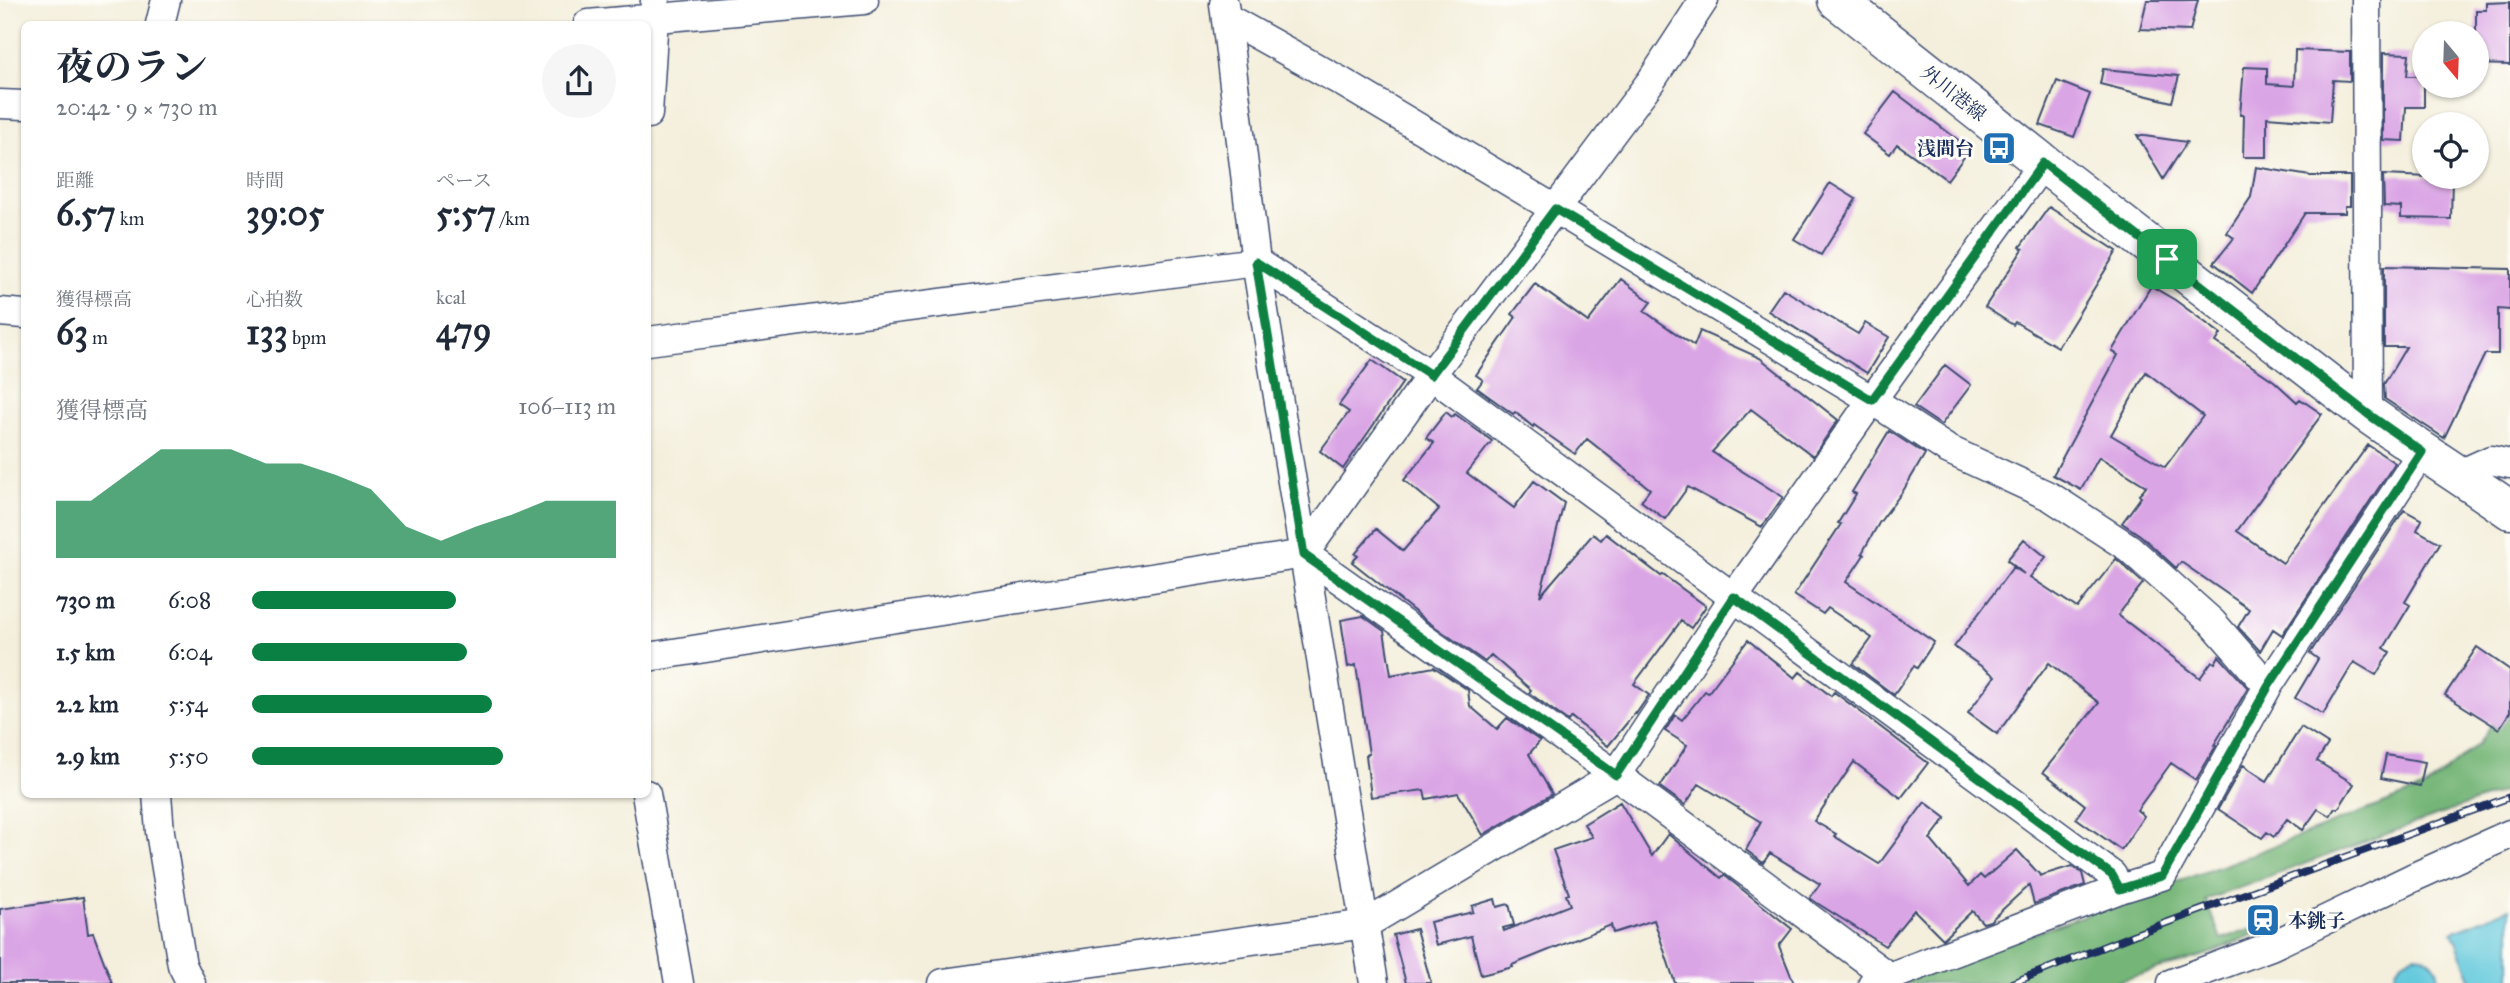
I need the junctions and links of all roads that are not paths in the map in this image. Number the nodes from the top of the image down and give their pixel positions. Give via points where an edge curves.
1 (166, 0) edge
2 (864, 0) edge
3 (1704, 0) edge
4 (1837, 0) edge
5 (2366, 0) edge
6 (1225, 9) edge
7 (655, 10) edge
8 (161, 21) edge
9 (602, 21) edge
10 (651, 69) edge
11 (0, 104) edge
12 (21, 105) edge
13 (2043, 163) junction
14 (1555, 209) junction
15 (1256, 262) junction
16 (0, 312) edge
17 (21, 314) edge
18 (651, 341) edge
19 (1431, 375) junction
20 (1872, 400) junction
21 (2368, 414) junction
22 (2422, 452) junction
23 (2510, 464) edge
24 (2460, 474) junction
25 (2510, 510) edge
26 (1304, 555) junction
27 (1734, 597) junction
28 (651, 657) edge
29 (2268, 687) junction
30 (1616, 775) junction
31 (157, 798) edge
32 (647, 798) edge
33 (2510, 834) edge
34 (2120, 889) junction
35 (1366, 924) junction
36 (1881, 980) edge
37 (191, 983) edge
38 (679, 983) edge
39 (943, 983) edge
40 (1374, 983) edge
41 (2172, 983) edge

1 - 8 street
2 - 7 street
3 - 14 street via 1651,81
4 - 13 main road, 外川港線
5 - 21 street
6 - 14 street
6 - 15 street
7 - 9 street
7 - 10 street
11 - 12 street
13 - 20 street
13 - 21 main road, 外川港線
14 - 19 street
14 - 20 street
15 - 18 street
15 - 19 street
15 - 26 street
16 - 17 street
19 - 26 street
19 - 27 street
20 - 27 street
20 - 29 street via 1947,449 2051,497 2129,548 2212,622
21 - 22 main road, 外川港線
22 - 24 main road, 外川港線
22 - 29 street
23 - 24 street via 2491,460
24 - 25 main road, 外川港線
26 - 28 street
26 - 30 street
26 - 35 street
27 - 30 street
27 - 34 street via 2112,875
29 - 34 street via 2162,876
30 - 35 street
30 - 36 street
31 - 37 street via 182,965
32 - 38 street
33 - 41 street via 2271,946
34 - 36 street
35 - 39 street
35 - 40 street

